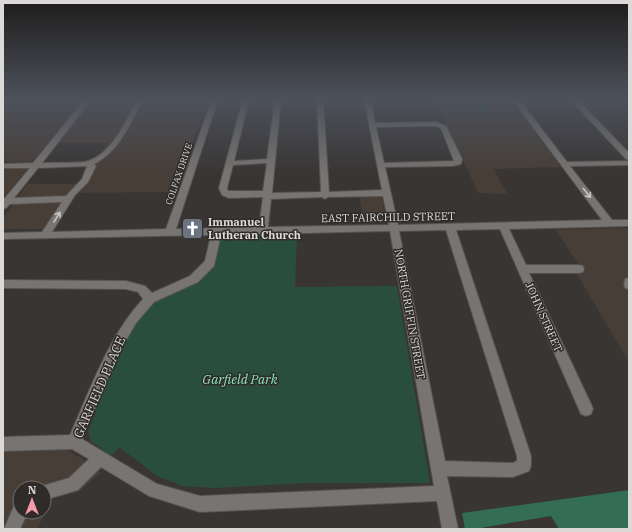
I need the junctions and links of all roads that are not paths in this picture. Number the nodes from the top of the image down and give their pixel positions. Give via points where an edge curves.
1 (70, 124) edge
2 (127, 124) edge
3 (208, 124) edge
4 (240, 124) edge
5 (275, 124) edge
6 (321, 124) edge
7 (532, 124) edge
8 (596, 124) edge
9 (373, 125) joint
10 (629, 157) edge
11 (271, 162) junction
12 (230, 163) junction
13 (629, 163) edge
14 (88, 164) junction
15 (563, 164) junction
16 (36, 165) junction
17 (381, 165) junction
18 (3, 166) edge
19 (387, 193) junction
20 (268, 195) junction
21 (325, 196) junction
22 (68, 199) junction
23 (4, 203) edge
24 (629, 223) edge
25 (610, 224) junction
26 (502, 226) junction
27 (450, 227) junction
28 (394, 229) junction
29 (263, 231) junction
30 (170, 232) junction
31 (217, 232) junction
32 (45, 235) junction
33 (7, 236) edge
34 (3, 245) edge
35 (579, 268) dead end
36 (522, 270) junction
37 (3, 284) edge
38 (150, 300) junction
39 (586, 409) dead end
40 (74, 442) junction
41 (3, 444) edge
42 (100, 458) junction
43 (438, 468) junction
44 (52, 490) edge
45 (442, 493) junction
46 (450, 529) edge

1 - 16 street
2 - 14 street via 110,151
3 - 30 street, COLFAX DRIVE
4 - 12 street
5 - 11 street
6 - 21 street
7 - 15 street
8 - 10 street
9 - 17 street, NORTH GRIFFIN STREET
9 - 17 street via 441,125 458,159 458,162 453,164
11 - 12 street
11 - 20 street
12 - 20 street via 223,188 225,193
13 - 15 street
14 - 16 street
14 - 22 street via 92,166 90,172
15 -> 25 street
16 - 18 street
16 - 23 street
17 - 19 street, NORTH GRIFFIN STREET
19 - 21 street
19 - 28 street, NORTH GRIFFIN STREET
20 - 21 street
20 - 29 street
22 - 23 street
32 -> 22 street
24 - 25 street, EAST FAIRCHILD STREET
25 - 26 street, EAST FAIRCHILD STREET
26 - 27 street, EAST FAIRCHILD STREET
26 - 36 street, JOHN STREET
27 - 28 street, EAST FAIRCHILD STREET
27 - 43 street via 524,456 524,466 512,470
28 - 29 street, EAST FAIRCHILD STREET
28 - 43 street, NORTH GRIFFIN STREET
29 - 31 street, EAST FAIRCHILD STREET
30 - 31 street, EAST FAIRCHILD STREET
30 - 32 street, EAST FAIRCHILD STREET
31 - 38 street, GARFIELD PLACE via 210,263 194,279
32 - 33 street, EAST FAIRCHILD STREET
33 - 34 street
35 - 36 street
36 - 39 street, JOHN STREET
37 - 38 street via 126,285 142,289
38 - 40 street, GARFIELD PLACE via 132,319 113,350
40 - 41 street
40 - 42 street, GARFIELD PLACE
42 - 44 street via 73,485
42 - 45 street, GARFIELD PLACE via 154,491 200,504
43 - 45 street, NORTH GRIFFIN STREET
45 - 46 street, NORTH GRIFFIN STREET

